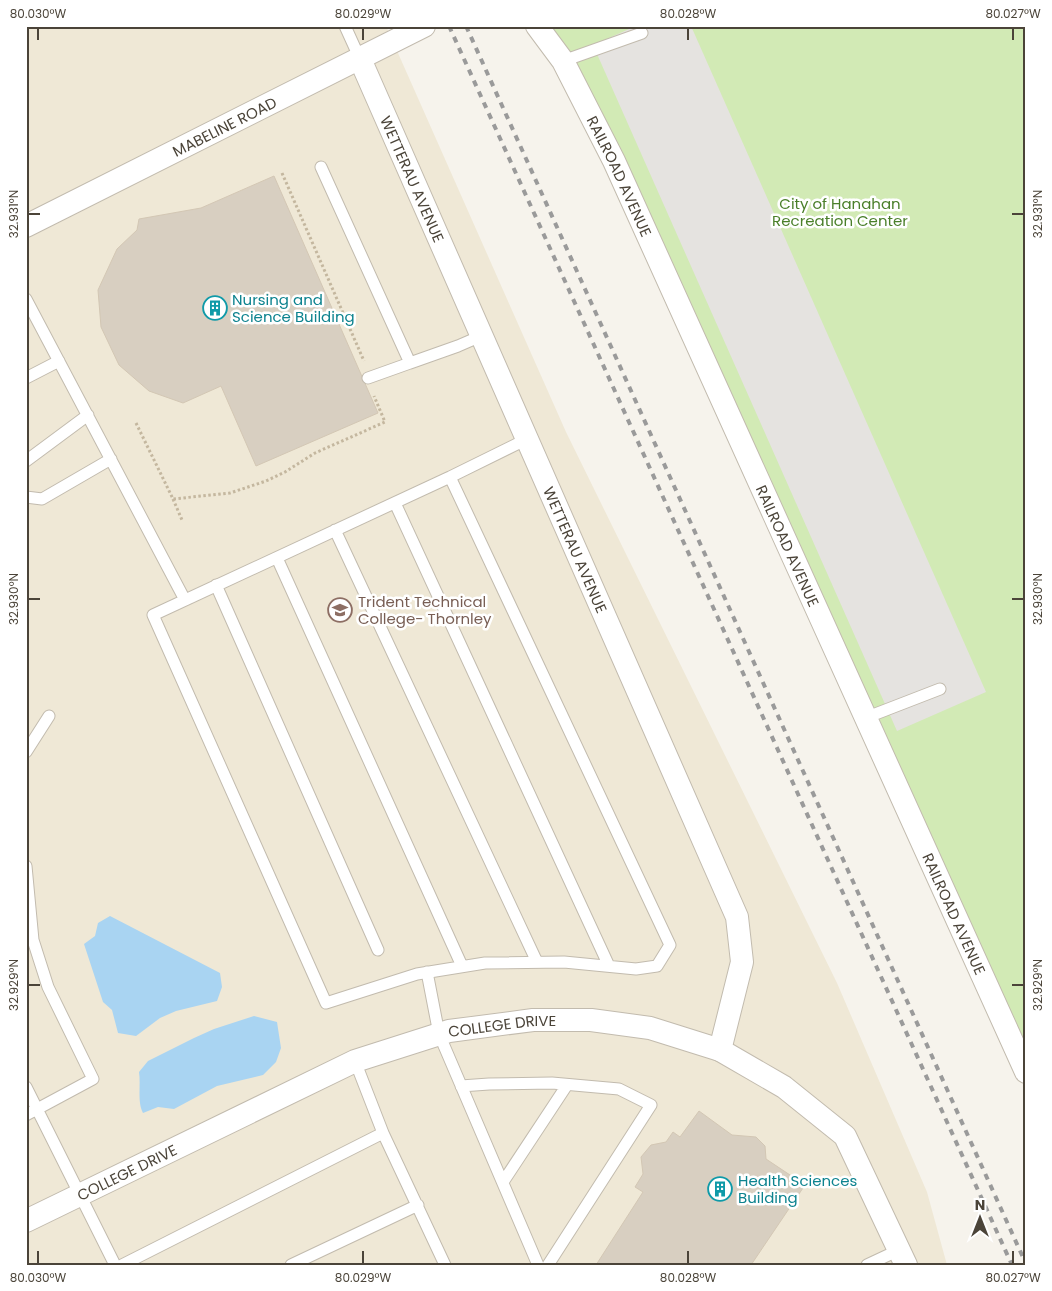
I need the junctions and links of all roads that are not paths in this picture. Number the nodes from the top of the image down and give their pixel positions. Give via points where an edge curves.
1 (345, 26) edge
2 (424, 26) edge
3 (537, 26) edge
4 (642, 33) dead end
5 (360, 59) junction
6 (564, 61) junction
7 (321, 167) dead end
8 (26, 226) edge
9 (26, 300) edge
10 (481, 336) junction
11 (59, 361) junction
12 (410, 363) junction
13 (26, 378) edge
14 (368, 378) dead end
15 (88, 415) junction
16 (527, 439) junction
17 (111, 459) junction
18 (26, 461) edge
19 (450, 477) junction
20 (26, 496) edge
21 (394, 503) junction
22 (335, 530) junction
23 (277, 558) junction
24 (216, 585) junction
25 (185, 600) junction
26 (940, 689) dead end
27 (49, 716) dead end
28 (865, 718) junction
29 (26, 752) edge
30 (26, 866) edge
31 (378, 950) dead end
32 (537, 962) junction
33 (462, 966) junction
34 (609, 966) junction
35 (427, 972) junction
36 (439, 1034) junction
37 (720, 1050) junction
38 (354, 1061) junction
39 (1026, 1072) edge
40 (567, 1084) junction
41 (461, 1086) junction
42 (26, 1087) edge
43 (38, 1110) junction
44 (26, 1115) edge
45 (384, 1133) junction
46 (503, 1182) junction
47 (80, 1195) junction
48 (418, 1206) junction
49 (26, 1221) edge
50 (903, 1257) edge
51 (115, 1265) edge
52 (122, 1265) edge
53 (291, 1265) edge
54 (445, 1265) edge
55 (538, 1265) edge
56 (548, 1265) edge
57 (867, 1265) edge

1 - 5 lane
2 - 5 street, MABELINE ROAD
3 - 6 street, RAILROAD AVENUE
4 - 6 lane
5 - 8 street, MABELINE ROAD
5 - 10 street, WETTERAU AVENUE
6 - 28 street, RAILROAD AVENUE via 614,161
7 - 12 lane
9 - 11 lane
10 - 12 lane
10 - 16 street, WETTERAU AVENUE
11 - 13 lane
11 - 15 lane
12 - 14 lane
15 - 17 lane
15 - 18 lane
16 - 19 lane
16 - 37 street, WETTERAU AVENUE via 737,917 742,962
17 - 20 lane via 42,499
17 - 25 lane
19 - 21 lane
19 - 34 lane via 670,945 657,966
21 - 22 lane
21 - 34 lane
22 - 23 lane
22 - 32 lane
23 - 24 lane
23 - 33 lane
24 - 25 lane
24 - 31 lane
25 - 35 lane via 153,614 326,1003
26 - 28 lane
27 - 29 lane
28 - 39 street, RAILROAD AVENUE
30 - 43 lane via 33,940 48,987 93,1080
32 - 33 lane
32 - 34 lane
33 - 35 lane
35 - 36 lane
36 - 37 street, COLLEGE DRIVE via 533,1020 591,1020 650,1028
36 - 38 street, COLLEGE DRIVE
36 - 41 lane
37 - 50 street, COLLEGE DRIVE via 784,1087 845,1136
38 - 45 lane
38 - 47 street, COLLEGE DRIVE
40 - 41 lane
40 - 46 lane
40 - 56 lane via 619,1089 651,1104
41 - 46 lane
42 - 43 lane
43 - 44 lane
43 - 47 lane
45 - 48 lane
45 - 52 lane
46 - 55 lane
47 - 49 street, COLLEGE DRIVE
47 - 51 lane
48 - 53 lane
48 - 54 lane
50 - 57 lane

